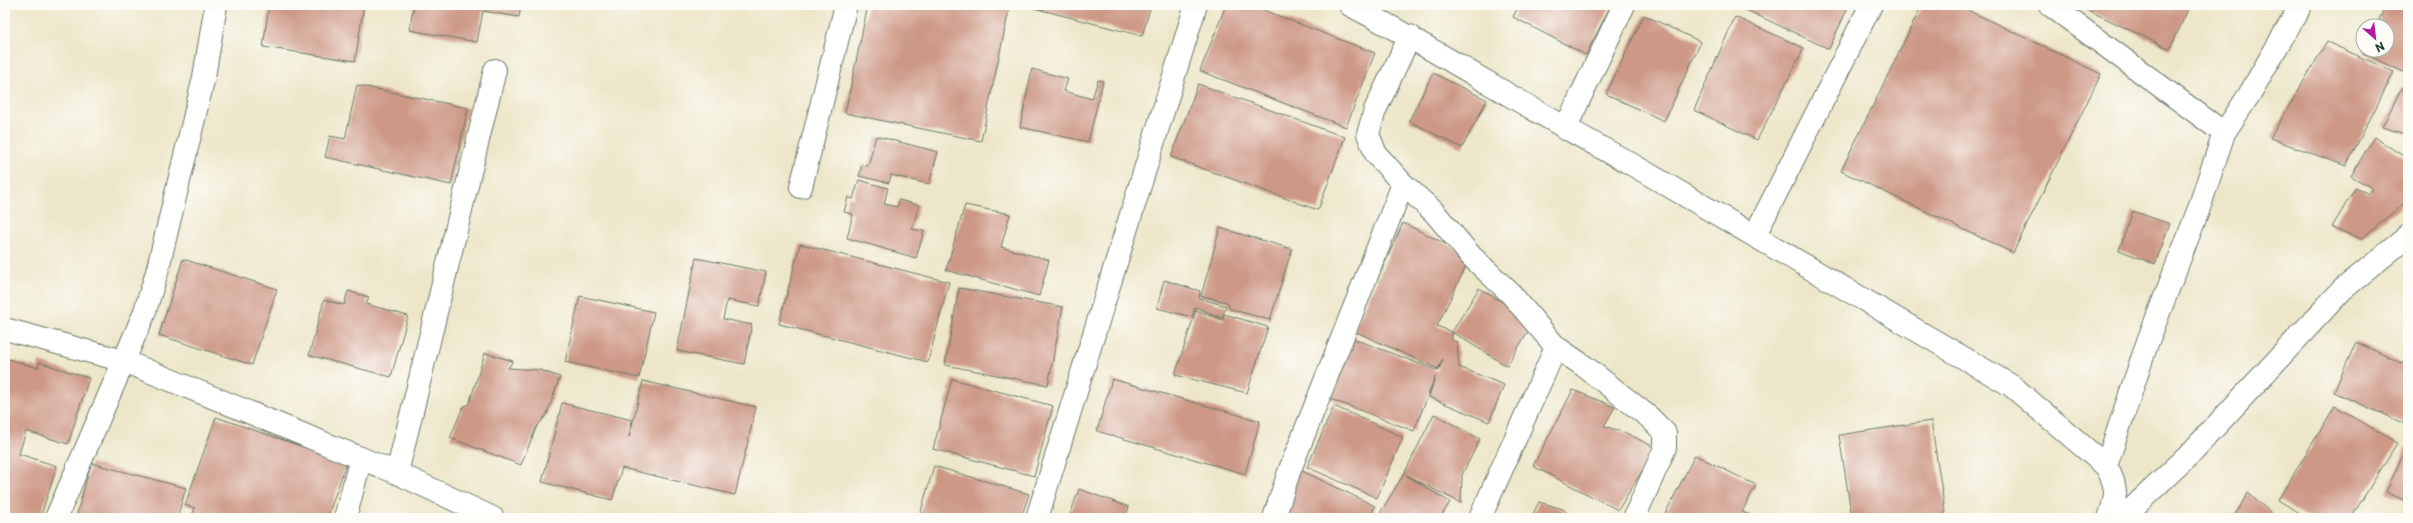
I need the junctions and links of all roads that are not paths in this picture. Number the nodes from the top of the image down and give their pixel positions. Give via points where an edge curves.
1 (216, 5) edge
2 (846, 5) edge
3 (1196, 5) edge
4 (1350, 5) edge
5 (1624, 5) edge
6 (1871, 5) edge
7 (2050, 5) edge
8 (2301, 5) edge
9 (1410, 36) junction
10 (495, 70) dead end
11 (1565, 129) junction
12 (2224, 133) junction
13 (1403, 184) junction
14 (801, 187) dead end
15 (1755, 236) junction
16 (2408, 236) edge
17 (5, 329) edge
18 (1556, 347) junction
19 (124, 361) junction
20 (361, 458) junction
21 (2106, 466) junction
22 (397, 473) junction
23 (56, 518) edge
24 (345, 518) edge
25 (493, 518) edge
26 (1037, 518) edge
27 (1274, 518) edge
28 (1480, 518) edge
29 (1634, 518) edge
30 (2109, 518) edge
31 (2122, 518) edge

1 - 19 street via 204,77 157,272 144,314
2 - 14 street
3 - 26 street
4 - 9 street
5 - 11 street
6 - 15 street
7 - 12 street
8 - 12 street
9 - 11 street
9 - 13 street via 1375,110 1368,134 1376,154
10 - 22 street
11 - 15 street via 1626,161
12 - 21 street via 2198,210 2148,341
13 - 18 street via 1434,212 1471,256 1511,294
13 - 27 street via 1289,472
15 - 21 street via 2012,386
16 - 31 street via 2342,290 2188,456
17 - 19 street
18 - 28 street
18 - 29 street via 1649,417 1664,433 1665,448
19 - 20 street
19 - 23 street
20 - 22 street
20 - 24 street
21 - 30 street via 2114,480 2116,497
22 - 25 street

